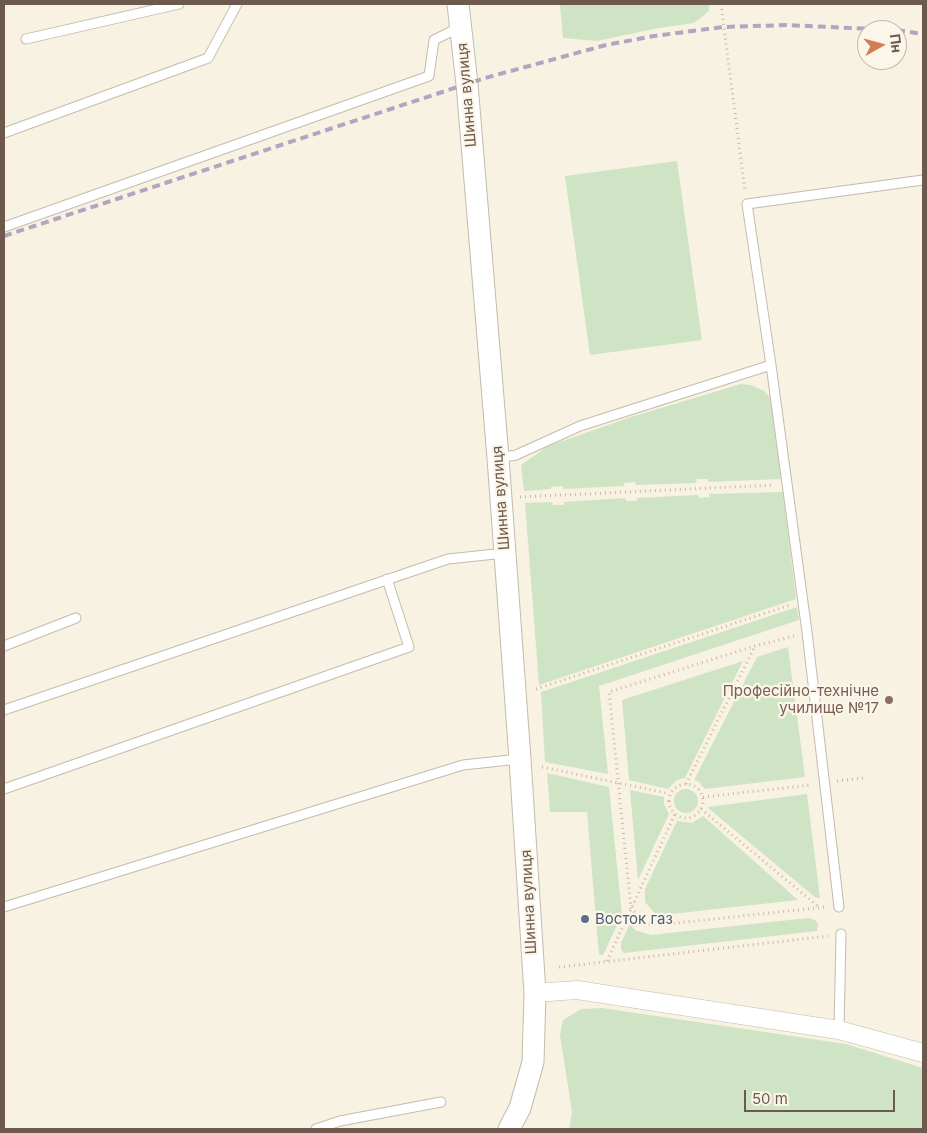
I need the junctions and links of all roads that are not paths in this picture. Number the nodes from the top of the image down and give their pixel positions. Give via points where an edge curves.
1 (179, 4) edge
2 (237, 4) edge
3 (458, 4) edge
4 (461, 26) junction
5 (26, 39) dead end
6 (4, 133) edge
7 (923, 180) edge
8 (4, 227) edge
9 (771, 365) junction
10 (498, 458) junction
11 (505, 553) junction
12 (387, 579) junction
13 (76, 618) dead end
14 (4, 646) edge
15 (4, 710) edge
16 (520, 759) junction
17 (4, 790) edge
18 (839, 906) road end
19 (4, 907) edge
20 (842, 934) road end
21 (535, 993) junction
22 (839, 1030) junction
23 (923, 1053) edge
24 (441, 1102) dead end
25 (316, 1129) edge
26 (509, 1129) edge

1 - 5 lane
2 - 6 lane via 208,58
3 - 4 street, Шинна вулиця
4 - 8 lane via 434,40 429,76
4 - 10 street, Шинна вулиця
7 - 9 lane via 747,204
9 - 10 lane via 580,426 516,455
9 - 18 lane
10 - 11 street, Шинна вулиця
11 - 12 lane via 448,559
11 - 16 street, Шинна вулиця
12 - 15 lane
12 - 17 lane via 409,647
13 - 14 lane
16 - 19 lane via 463,765
16 - 21 street, Шинна вулиця
20 - 22 lane
21 - 22 street via 577,990
21 - 26 street, Шинна вулиця via 533,1062 520,1108
22 - 23 street
24 - 25 lane via 340,1120

